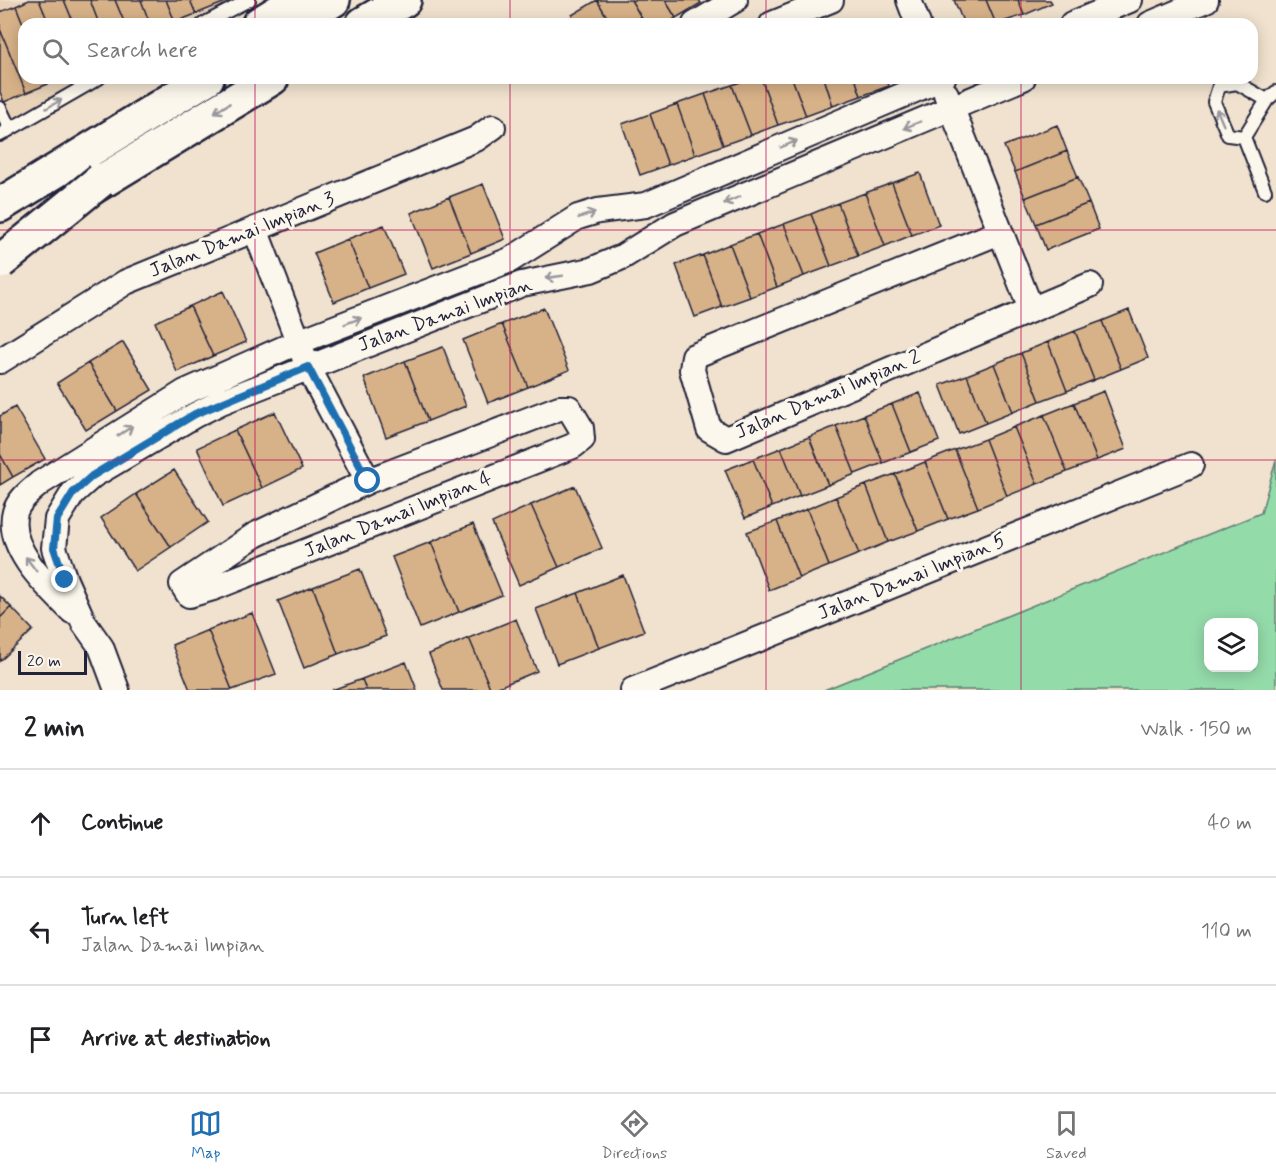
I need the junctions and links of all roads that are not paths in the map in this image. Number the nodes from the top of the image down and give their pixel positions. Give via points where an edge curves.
1 (298, 0) edge
2 (333, 0) edge
3 (404, 0) edge
4 (735, 0) edge
5 (831, 0) edge
6 (909, 0) edge
7 (1130, 0) edge
8 (1206, 0) edge
9 (248, 7) edge
10 (219, 18) edge
11 (304, 18) edge
12 (373, 18) edge
13 (705, 18) edge
14 (787, 18) edge
15 (916, 18) edge
16 (1086, 18) edge
17 (1164, 18) edge
18 (89, 84) edge
19 (162, 84) edge
20 (197, 84) edge
21 (262, 84) edge
22 (927, 84) edge
23 (943, 84) edge
24 (1009, 84) edge
25 (1232, 84) edge
26 (1241, 84) edge
27 (1272, 96) edge
28 (0, 108) edge
29 (952, 109) junction
30 (493, 127) dead end
31 (5, 132) edge
32 (1244, 137) junction
33 (101, 180) junction
34 (0, 181) edge
35 (1266, 191) dead end
36 (0, 205) edge
37 (255, 230) junction
38 (1000, 232) junction
39 (0, 250) edge
40 (0, 262) edge
41 (1090, 285) dead end
42 (1031, 309) junction
43 (298, 342) junction
44 (0, 361) edge
45 (308, 367) junction
46 (1191, 465) dead end
47 (368, 481) junction
48 (84, 623) junction
49 (117, 690) edge
50 (633, 690) edge

1 - 9 highway
2 - 11 highway
3 - 12 highway
4 - 13 street
5 - 14 street
6 - 15 street
7 - 16 street
8 - 17 street
9 - 10 lane
31 -> 18 lane
19 - 34 highway
20 - 36 highway
21 -> 33 highway
43 -> 22 street, Jalan Damai Impian via 510,260 578,217 646,205
23 - 29 street
24 - 29 street, Jalan Damai Impian
32 -> 25 lane via 1228,135 1214,102 1219,86
26 -> 27 lane
27 - 32 lane
28 - 31 lane
29 - 38 street
29 -> 45 street, Jalan Damai Impian via 675,224 622,257 591,270 522,284
30 - 37 street, Jalan Damai Impian 3 via 476,139
32 - 35 lane
33 - 39 highway, bridge
33 - 40 highway, bridge
37 - 43 street
37 - 44 street, Jalan Damai Impian 3 via 126,282
38 - 42 street
38 - 42 street, Jalan Damai Impian 2 via 694,356 692,370 709,429 726,439
41 - 42 street, Jalan Damai Impian 2
43 - 45 street
48 -> 43 street, Jalan Damai Impian via 51,590 23,553 15,533 15,512 24,497 185,392
45 - 47 street
45 - 48 street, Jalan Damai Impian via 195,414 92,476 73,493 57,519 54,548
46 - 50 street, Jalan Damai Impian 5
47 - 47 street, Jalan Damai Impian 4 via 559,408 569,408 581,428 582,439 573,446 213,588 189,595 182,584 255,535
48 - 49 street, Jalan Damai Impian via 100,647

